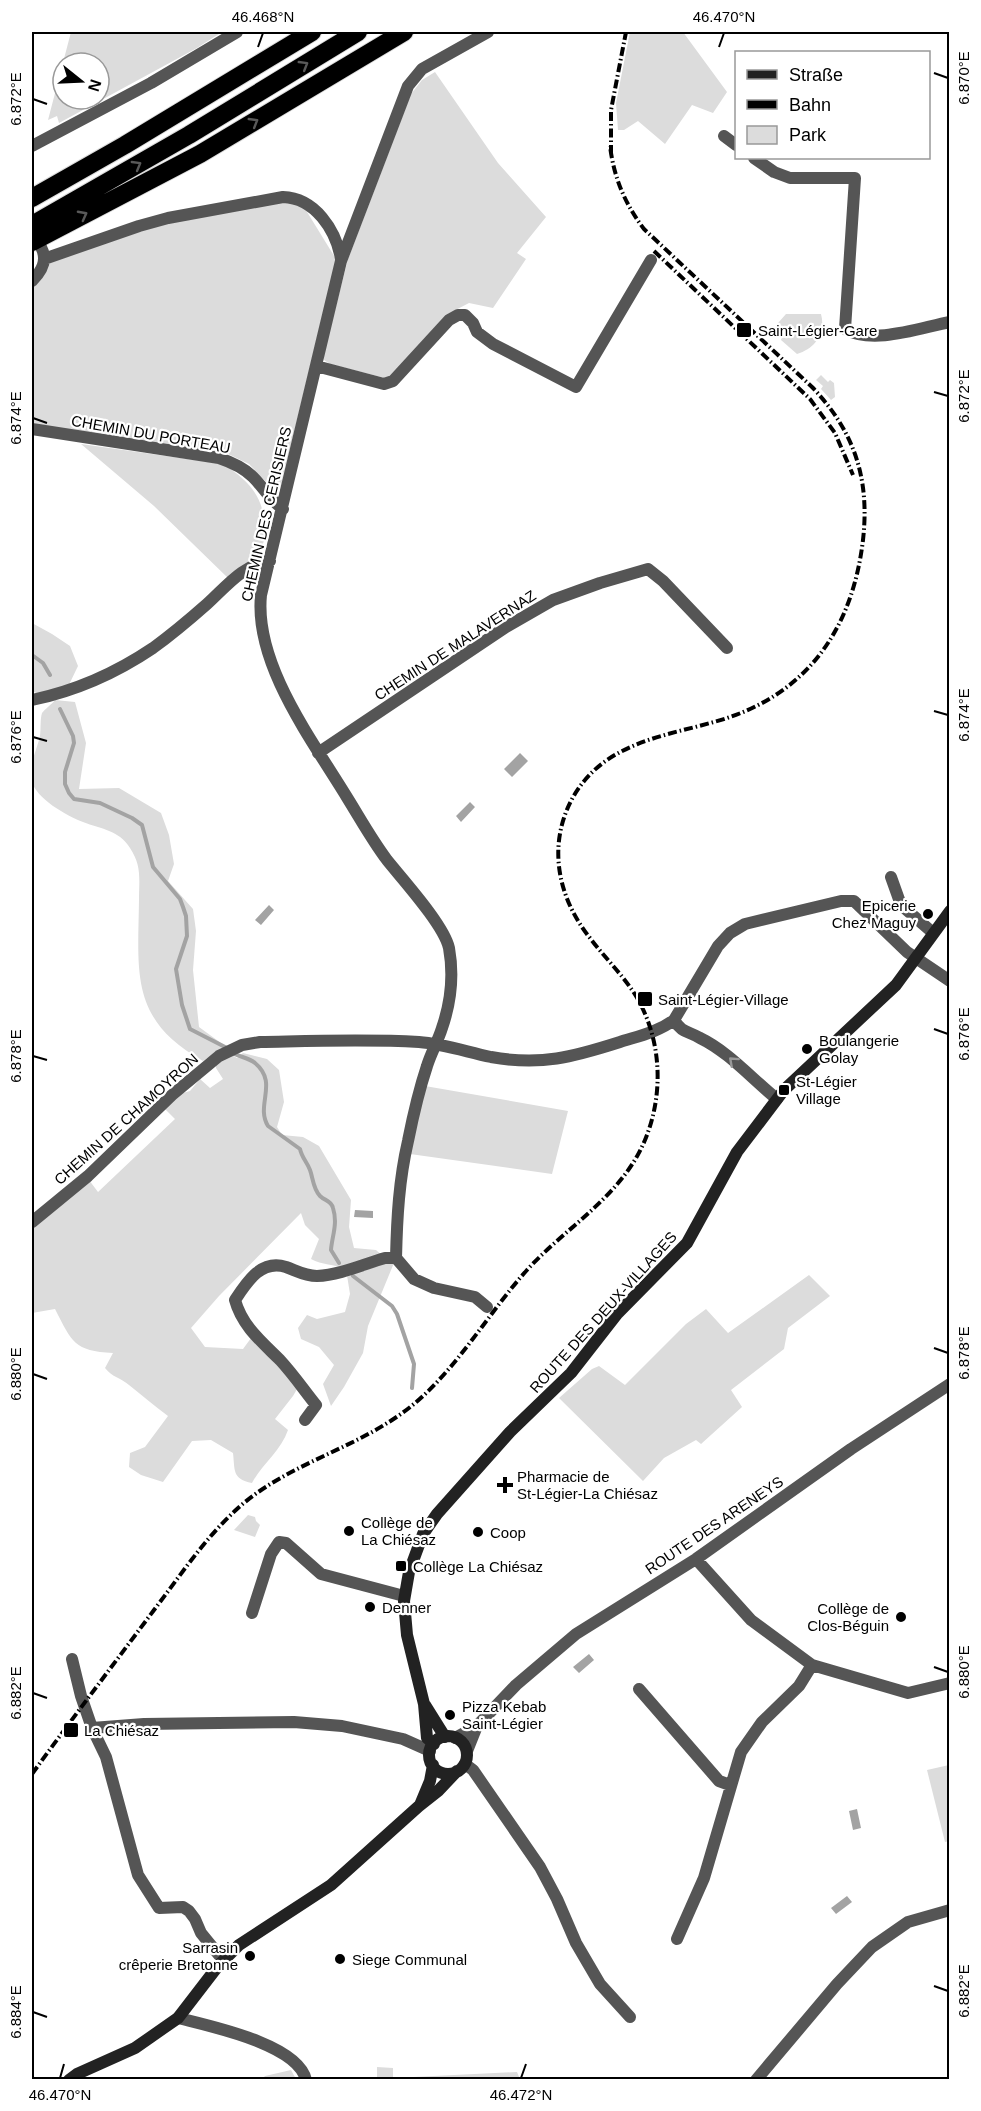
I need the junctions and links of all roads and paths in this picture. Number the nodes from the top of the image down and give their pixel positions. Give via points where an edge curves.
1 (237, 32) edge
2 (294, 32) edge
3 (312, 32) edge
4 (358, 32) edge
5 (404, 32) edge
6 (488, 32) edge
7 (175, 115) junction
8 (724, 136) dead end
9 (735, 144) edge
10 (32, 146) edge
11 (755, 159) edge
12 (32, 198) edge
13 (32, 225) edge
14 (36, 244) edge
15 (44, 260) junction
16 (651, 260) dead end
17 (341, 261) junction
18 (32, 281) edge
19 (950, 322) edge
20 (316, 366) junction
21 (32, 429) edge
22 (283, 509) junction
23 (270, 561) junction
24 (727, 648) dead end
25 (32, 700) edge
26 (318, 753) junction
27 (891, 877) dead end
28 (950, 911) edge
29 (933, 932) junction
30 (915, 958) junction
31 (950, 981) edge
32 (674, 1020) junction
33 (435, 1043) junction
34 (777, 1100) junction
35 (32, 1222) edge
36 (396, 1258) junction
37 (487, 1307) dead end
38 (950, 1384) edge
39 (304, 1420) dead end
40 (696, 1559) junction
41 (404, 1596) junction
42 (252, 1613) dead end
43 (72, 1659) dead end
44 (812, 1665) junction
45 (950, 1683) edge
46 (639, 1689) dead end
47 (424, 1704) junction
48 (477, 1726) junction
49 (92, 1728) junction
50 (450, 1737) junction
51 (430, 1744) junction
52 (466, 1751) junction
53 (433, 1765) junction
54 (461, 1768) junction
55 (730, 1785) junction
56 (419, 1806) junction
57 (950, 1910) edge
58 (677, 1939) dead end
59 (223, 1960) junction
60 (178, 2018) junction
61 (630, 2018) dead end
62 (69, 2079) edge
63 (306, 2079) edge
64 (756, 2079) edge

1 - 10 street
2 - 7 highway
3 - 7 highway
13 -> 4 highway
14 -> 5 highway via 200,154
6 - 17 street, CHEMIN DES CERISIERS via 422,69 408,86
7 - 12 highway
8 - 9 street
11 - 19 street via 790,178 855,178 845,329 866,336
14 - 15 street
15 - 17 street via 168,218 295,197 320,214 330,227
15 - 18 street
16 - 20 street via 576,387 493,344 477,332 465,315 449,320 393,381 384,384
17 - 20 street, CHEMIN DES CERISIERS
20 - 22 street, CHEMIN DES CERISIERS
21 - 22 street, CHEMIN DU PORTEAU via 219,458 252,476
22 - 23 street, CHEMIN DES CERISIERS
23 - 25 street via 242,572 153,648 109,674 64,693
23 - 26 street, CHEMIN DES CERISIERS via 259,610 264,643
24 - 26 street, CHEMIN DE MALAVERNAZ via 648,569 553,600 506,627
26 - 33 street, CHEMIN DES CERISIERS via 370,838 429,912 448,945 453,978
27 - 29 street via 901,905
28 - 29 main road, ROUTE DES DEUX-VILLAGES
29 - 30 main road, ROUTE DES DEUX-VILLAGES
30 - 31 street
30 - 32 street via 854,901 754,921 730,933 718,946
30 - 34 main road, ROUTE DES DEUX-VILLAGES via 896,985
32 - 33 street, CHEMIN DE CHAMOYRON via 665,1027 586,1054 547,1061 492,1057
34 -> 32 street via 720,1050 685,1032
33 - 35 street, CHEMIN DE CHAMOYRON via 242,1044 219,1056 171,1095 88,1176
33 - 36 street, CHEMIN DES CERISIERS via 408,1141 398,1198
34 - 41 main road, ROUTE DES DEUX-VILLAGES via 724,1173 687,1243 430,1523 416,1550
36 - 37 street via 414,1279 475,1297
36 - 39 street via 318,1276 271,1265 257,1272 235,1300 246,1325 316,1405
38 - 40 street, ROUTE DES ARENEYS
40 - 44 street via 751,1620
40 - 48 street, ROUTE DES ARENEYS via 576,1634 516,1685
41 - 42 street via 321,1574 286,1543 279,1542 271,1554
41 - 47 main road, ROUTE DES DEUX-VILLAGES via 407,1635
43 - 49 street
44 - 45 street via 908,1693
44 - 55 street via 799,1686 762,1722 741,1752
46 - 55 street via 719,1781
47 - 50 main road, ROUTE DES DEUX-VILLAGES
47 - 51 main road, ROUTE DES DEUX-VILLAGES
48 - 50 street, ROUTE DES ARENEYS
48 - 52 street, ROUTE DES ARENEYS
49 - 51 street via 294,1722 342,1726
49 - 59 street via 106,1757 138,1875 159,1908 183,1907 189,1911 201,1934
50 - 51 main road
50 - 52 main road via 463,1743
51 - 53 main road
52 - 54 main road
53 - 54 main road via 445,1773
53 - 56 main road
54 - 56 main road
54 - 61 street via 473,1770 540,1867 600,1984
55 - 58 street via 704,1878
56 - 59 main road via 331,1885 257,1932
57 - 64 street via 908,1922 872,1947
59 - 60 main road
60 - 62 main road via 135,2048
60 - 63 street via 226,2031 284,2054

